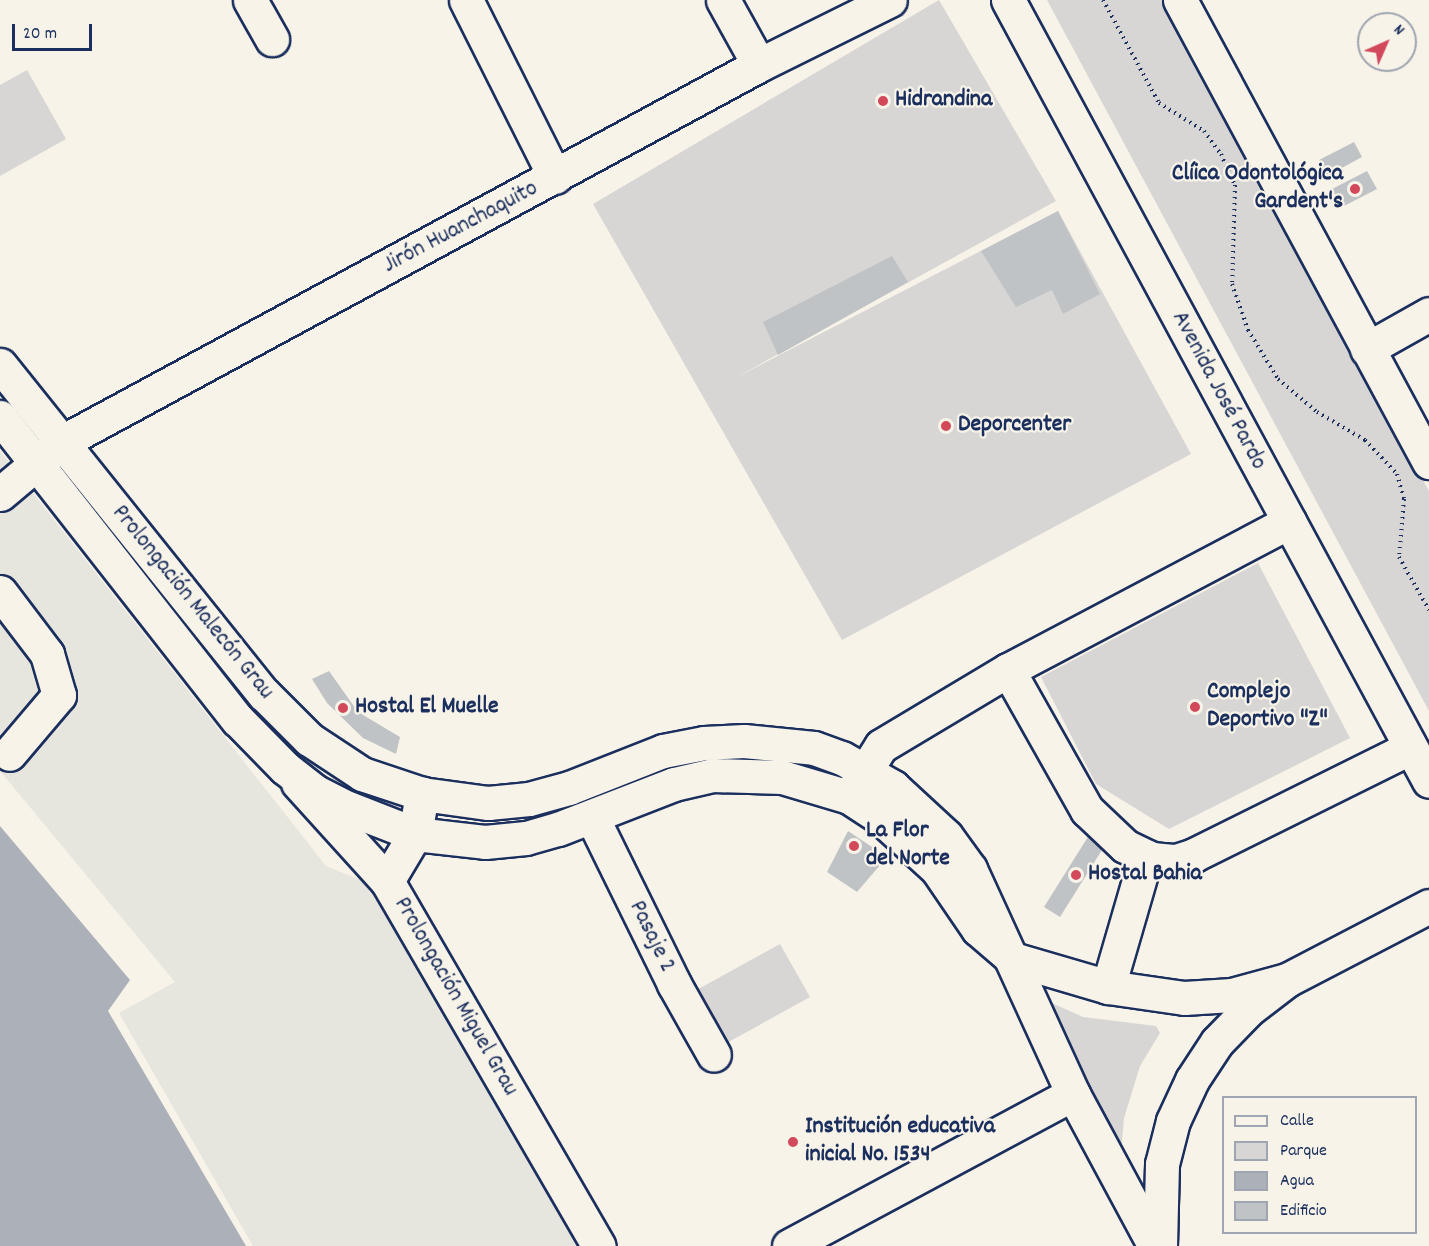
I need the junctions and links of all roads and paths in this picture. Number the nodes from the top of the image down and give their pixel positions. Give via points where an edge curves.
1 (250, 0) edge
2 (466, 0) edge
3 (723, 0) edge
4 (890, 0) edge
5 (1008, 0) edge
6 (1103, 0) edge
7 (1180, 0) edge
8 (272, 39) dead end
9 (759, 65) junction
10 (555, 177) junction
11 (1429, 314) edge
12 (1367, 349) junction
13 (0, 365) edge
14 (0, 417) edge
15 (62, 442) junction
16 (1429, 462) edge
17 (37, 463) junction
18 (0, 494) edge
19 (1289, 522) junction
20 (0, 592) edge
21 (1429, 610) edge
22 (1008, 670) junction
23 (255, 683) junction
24 (227, 706) junction
25 (1410, 748) junction
26 (9, 754) dead end
27 (285, 768) junction
28 (1429, 781) edge
29 (857, 784) junction
30 (422, 795) junction
31 (592, 817) junction
32 (415, 834) junction
33 (1146, 856) junction
34 (387, 881) junction
35 (1429, 906) edge
36 (1012, 959) junction
37 (1287, 980) junction
38 (1108, 987) junction
39 (714, 1055) dead end
40 (1073, 1094) junction
41 (599, 1246) edge
42 (789, 1246) edge
43 (1155, 1246) edge
44 (1160, 1246) edge

1 - 8 main road
2 - 10 main road
3 - 9 main road
4 - 9 main road, Jirón Huanchaquito
5 - 19 main road, Avenida José Pardo
6 - 21 path via 1159,103 1204,131 1221,154 1235,185 1232,284 1248,330 1278,379 1317,412 1365,440 1397,474 1404,499 1399,557
7 - 12 main road
9 - 10 main road, Jirón Huanchaquito
10 - 15 main road, Jirón Huanchaquito
11 - 12 main road
12 - 16 main road
13 - 15 main road, Prolongación Malecón Grau
14 - 17 main road, Prolongación Malecón Grau
15 - 17 main road, Jirón Huanchaquito
15 - 23 main road, Prolongación Malecón Grau
17 - 18 main road, Jirón Huanchaquito
17 - 24 main road, Prolongación Malecón Grau
19 - 22 main road
19 - 25 main road, Avenida José Pardo
20 - 26 main road via 47,654 58,695
22 - 29 main road via 881,746
22 - 33 main road via 1087,810 1125,846
23 - 24 main road
23 - 30 main road, Prolongación Malecón Grau via 284,717 339,760 369,777
24 - 27 main road, Prolongación Malecón Grau
25 - 28 main road, Avenida José Pardo
25 - 33 main road via 1194,855 1176,861
27 - 32 main road via 314,791
27 - 34 main road, Prolongación Miguel Grau
29 - 30 main road, Prolongación Malecón Grau via 814,748 744,741 663,751 569,788 529,799 488,803
29 - 31 main road via 713,775 674,784
29 - 36 main road via 893,788 946,836 970,869
30 - 32 main road
31 - 32 main road via 516,839 485,842
31 - 39 main road, Pasaje 2 via 674,984
32 - 34 main road
33 - 38 main road
34 - 41 main road, Prolongación Miguel Grau
35 - 37 main road
36 - 38 main road
36 - 40 main road
37 - 38 main road via 1232,995 1184,998
37 - 44 main road via 1248,1010 1216,1042 1192,1080 1173,1121 1162,1164
40 - 42 main road
40 - 43 main road

